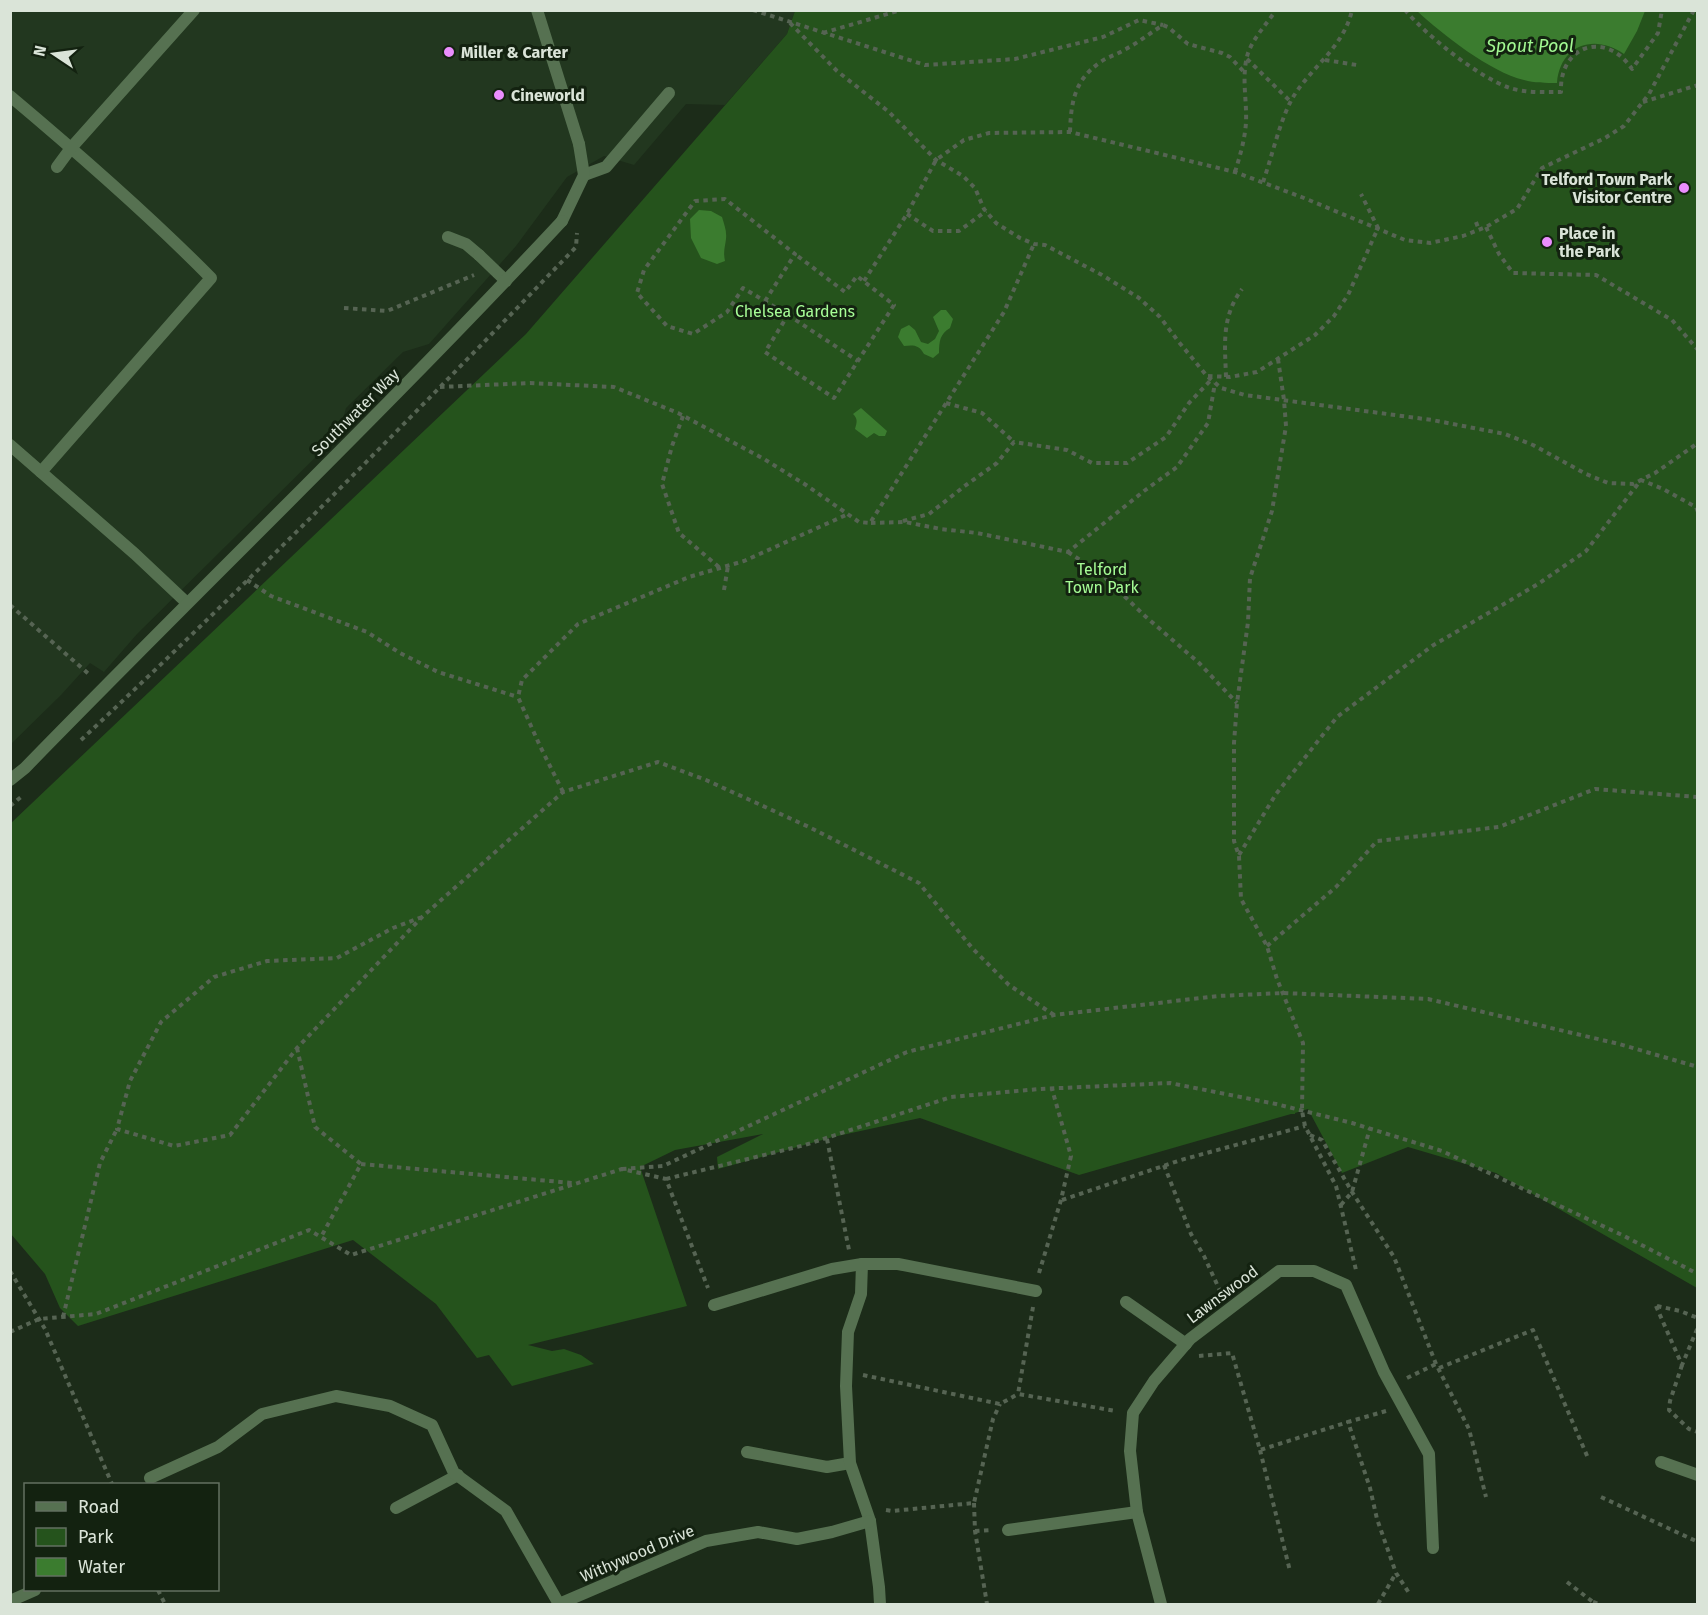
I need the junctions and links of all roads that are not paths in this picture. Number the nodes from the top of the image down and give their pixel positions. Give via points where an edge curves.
1 (194, 10) edge
2 (537, 10) edge
3 (669, 93) dead end
4 (10, 96) edge
5 (71, 148) junction
6 (57, 167) dead end
7 (584, 175) junction
8 (448, 237) dead end
9 (506, 281) junction
10 (10, 446) edge
11 (41, 472) junction
12 (187, 603) junction
13 (10, 780) edge
14 (857, 1265) junction
15 (1036, 1291) dead end
16 (1126, 1302) dead end
17 (714, 1305) road end
18 (1184, 1346) junction
19 (747, 1452) dead end
20 (1661, 1462) dead end
21 (850, 1463) junction
22 (458, 1475) junction
23 (1698, 1475) edge
24 (150, 1478) dead end
25 (396, 1508) dead end
26 (1137, 1512) junction
27 (868, 1515) junction
28 (1008, 1530) dead end
29 (1433, 1548) dead end
30 (33, 1591) edge
31 (10, 1601) edge
32 (559, 1604) edge
33 (880, 1605) edge
34 (1161, 1605) edge

1 - 5 street
2 - 7 street via 579,144
3 - 7 street via 606,167
4 - 5 street
5 - 6 street
5 - 11 street via 211,278
7 - 9 street, Southwater Way via 562,221
8 - 9 street via 466,244
9 - 12 street, Southwater Way
10 - 11 street
11 - 12 street
12 - 13 street, Southwater Way
14 - 15 street via 898,1264
14 - 17 street
14 - 21 street via 861,1294 849,1332 846,1386
16 - 18 street
18 - 26 street, Lawnswood via 1133,1413 1130,1451
18 - 29 street, Lawnswood via 1279,1271 1314,1271 1346,1285 1384,1372 1429,1454
19 - 21 street via 827,1467
20 - 23 street
21 - 27 street
22 - 24 street, Withywood Drive via 432,1425 390,1406 336,1396 262,1414 218,1447
22 - 25 street
22 - 32 street, Withywood Drive via 506,1511
26 - 28 street
26 - 34 street, Lawnswood
27 - 32 street, Withywood Drive via 832,1532 797,1539 758,1532 706,1540
27 - 33 street
30 - 31 street

